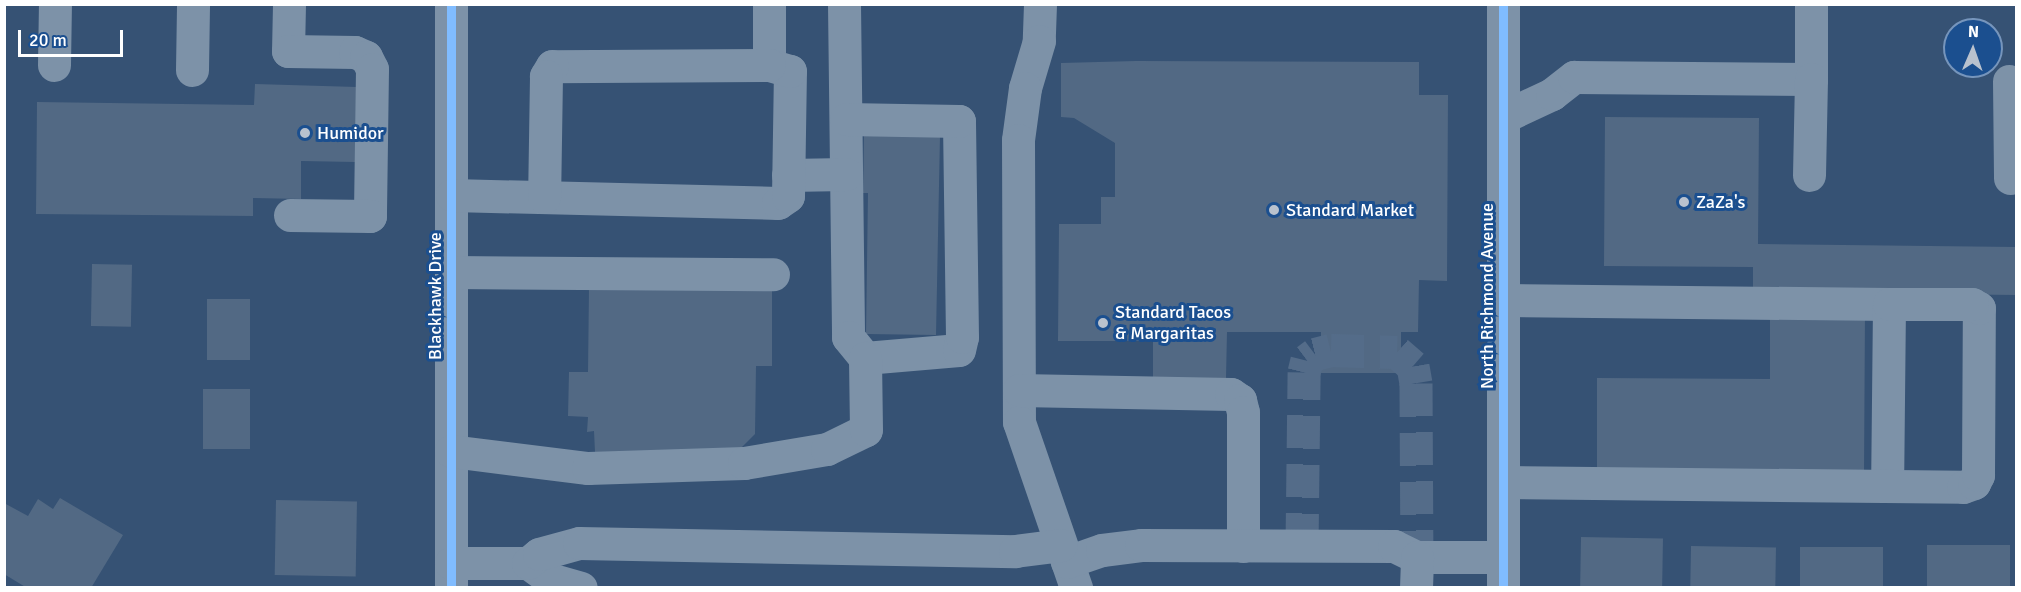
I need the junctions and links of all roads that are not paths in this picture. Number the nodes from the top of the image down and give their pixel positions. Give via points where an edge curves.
1 (55, 4) edge
2 (193, 4) edge
3 (289, 4) edge
4 (451, 4) edge
5 (769, 4) edge
6 (844, 4) edge
7 (1040, 4) edge
8 (1503, 4) edge
9 (1811, 4) edge
10 (54, 65) dead end
11 (769, 65) junction
12 (192, 70) dead end
13 (1811, 80) junction
14 (2009, 81) dead end
15 (1503, 117) junction
16 (846, 119) junction
17 (846, 174) junction
18 (788, 175) junction
19 (1809, 175) dead end
20 (2010, 178) dead end
21 (452, 195) junction
22 (544, 197) junction
23 (290, 215) dead end
24 (452, 272) junction
25 (773, 274) dead end
26 (1504, 300) junction
27 (1889, 304) junction
28 (866, 358) junction
29 (1019, 390) junction
30 (452, 451) junction
31 (1503, 482) junction
32 (1887, 486) junction
33 (1243, 546) junction
34 (528, 563) junction
35 (1417, 572) edge
36 (1503, 572) edge
37 (1070, 574) edge
38 (451, 575) edge
39 (581, 588) edge

1 - 10 street
2 - 12 street
3 - 23 street via 288,51 355,52 366,57 372,69 370,216
4 - 21 street, Blackhawk Drive
5 - 11 street
6 - 16 street
7 - 29 street via 1039,41 1025,87 1018,140
8 - 15 street, North Richmond Avenue
9 - 13 street
11 - 18 street via 790,71
11 - 22 street via 552,66 546,76
13 - 15 street via 1574,77 1552,94
13 - 19 street
14 - 20 street
15 - 26 street, North Richmond Avenue
16 - 17 street
16 - 28 street via 958,121 962,337 959,350
17 - 18 street
17 - 28 street via 848,337
18 - 22 street via 788,196 778,203
21 - 22 street
21 - 24 street, Blackhawk Drive
24 - 25 street
24 - 30 street, Blackhawk Drive
26 - 27 street
26 - 31 street, North Richmond Avenue
27 - 32 street
27 - 32 street via 1972,304 1979,308 1978,475 1974,483 1963,487
28 - 30 street via 866,430 827,449 744,463 588,468
29 - 33 street via 1231,394 1240,400
29 - 37 street via 1023,442
30 - 38 street, Blackhawk Drive
31 - 32 street
31 - 36 street, North Richmond Avenue
33 - 35 street via 1394,546
33 - 37 street via 1141,545 1102,550
34 - 37 street via 539,554 579,543 1015,551
34 - 38 street
34 - 39 street via 550,579
35 - 36 street

